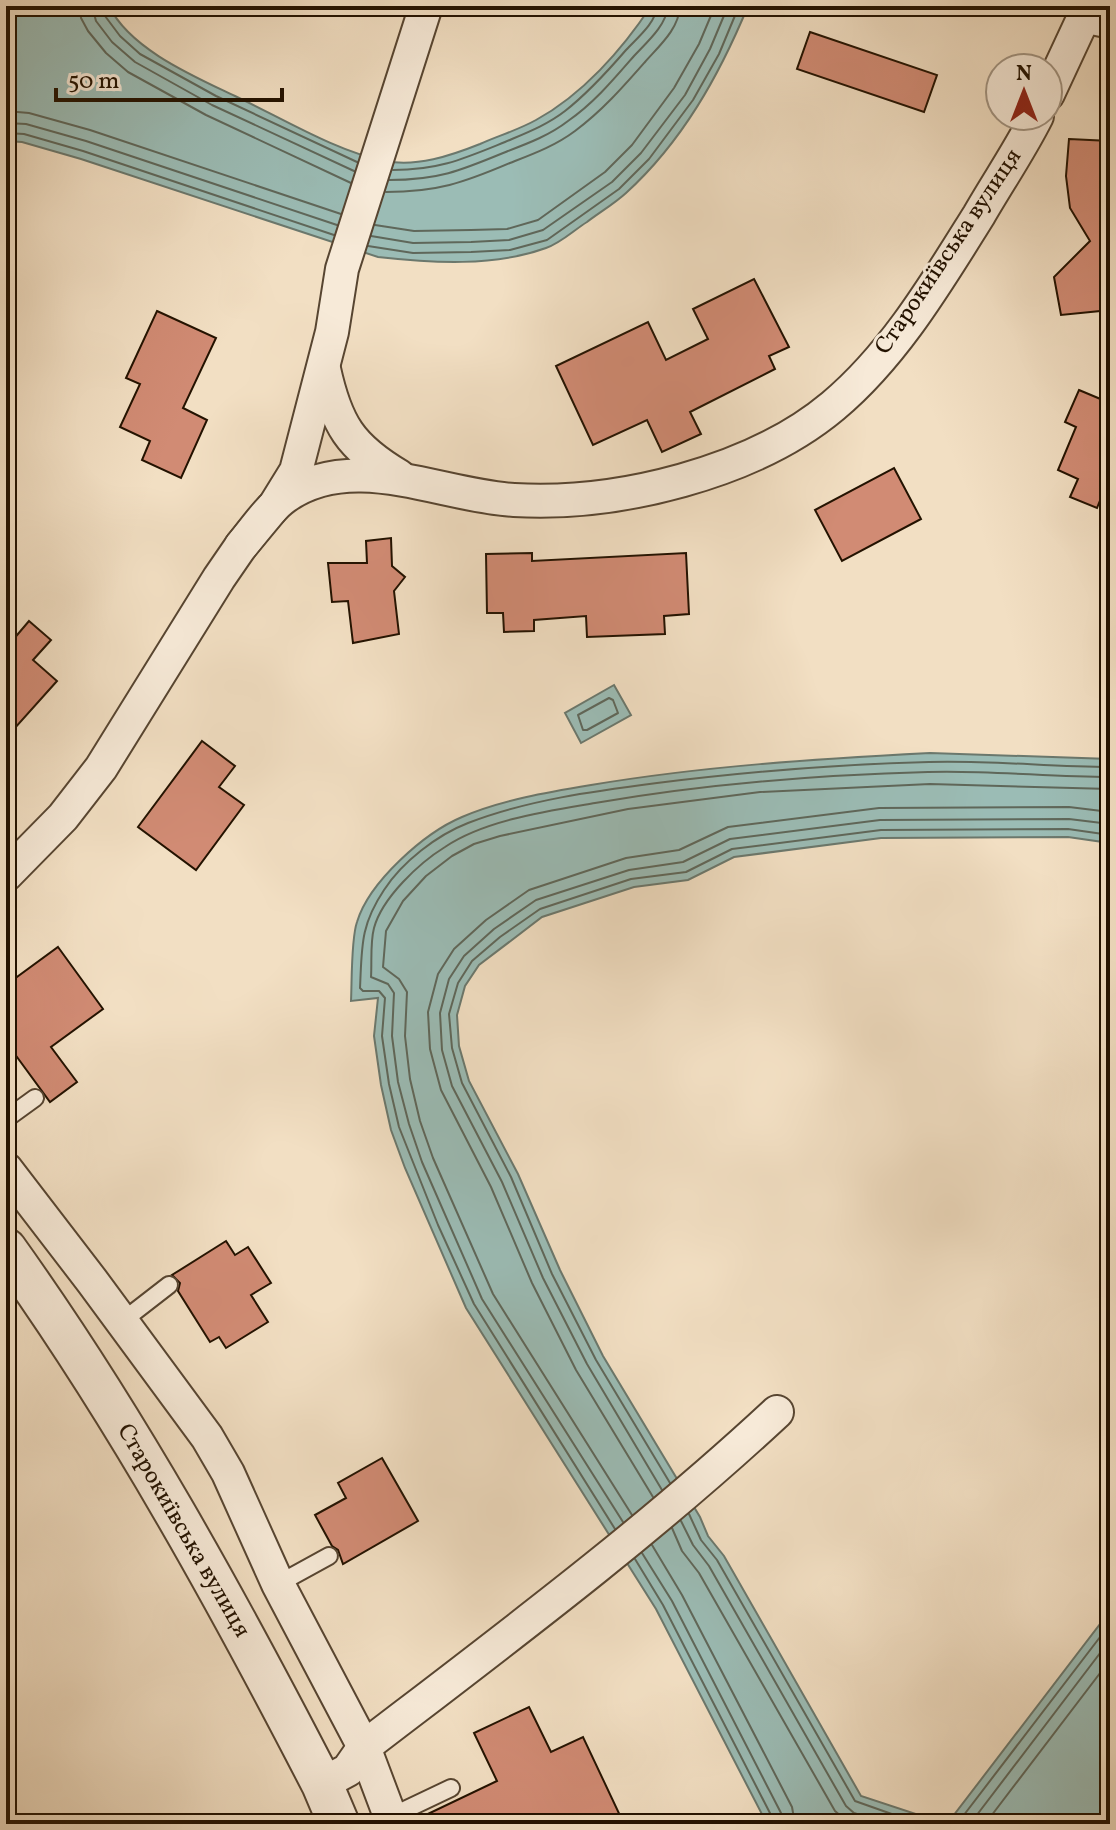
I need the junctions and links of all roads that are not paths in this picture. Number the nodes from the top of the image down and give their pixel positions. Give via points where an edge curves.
1 (426, 6) edge
2 (1093, 20) edge
3 (1064, 68) edge
4 (1027, 132) edge
5 (324, 369) junction
6 (404, 480) junction
7 (241, 546) junction
8 (6, 875) edge
9 (35, 1098) dead end
10 (6, 1119) edge
11 (6, 1169) edge
12 (6, 1249) edge
13 (169, 1285) dead end
14 (120, 1323) junction
15 (777, 1412) dead end
16 (329, 1556) dead end
17 (278, 1584) junction
18 (364, 1747) junction
19 (322, 1784) junction
20 (451, 1788) dead end
21 (392, 1820) edge
22 (339, 1824) edge

1 - 5 street via 342,269
2 - 3 street
4 - 6 street, Старокиївська вулиця via 914,315 864,377 800,430 710,471 610,495 515,500
5 - 6 street via 337,418 349,435 372,459
5 - 7 street via 296,471
6 - 7 street, Старокиївська вулиця via 351,475 306,484 274,506
7 - 8 street via 101,768 63,817
9 - 10 lane
11 - 14 street
12 - 19 street, Старокиївська вулиця via 190,1536
13 - 14 lane
14 - 17 street via 219,1458
15 - 18 street via 692,1491 574,1587
16 - 17 lane
17 - 18 street
18 - 19 street via 348,1770
18 - 21 street
19 - 22 street, Старокиївська вулиця
20 - 21 lane

